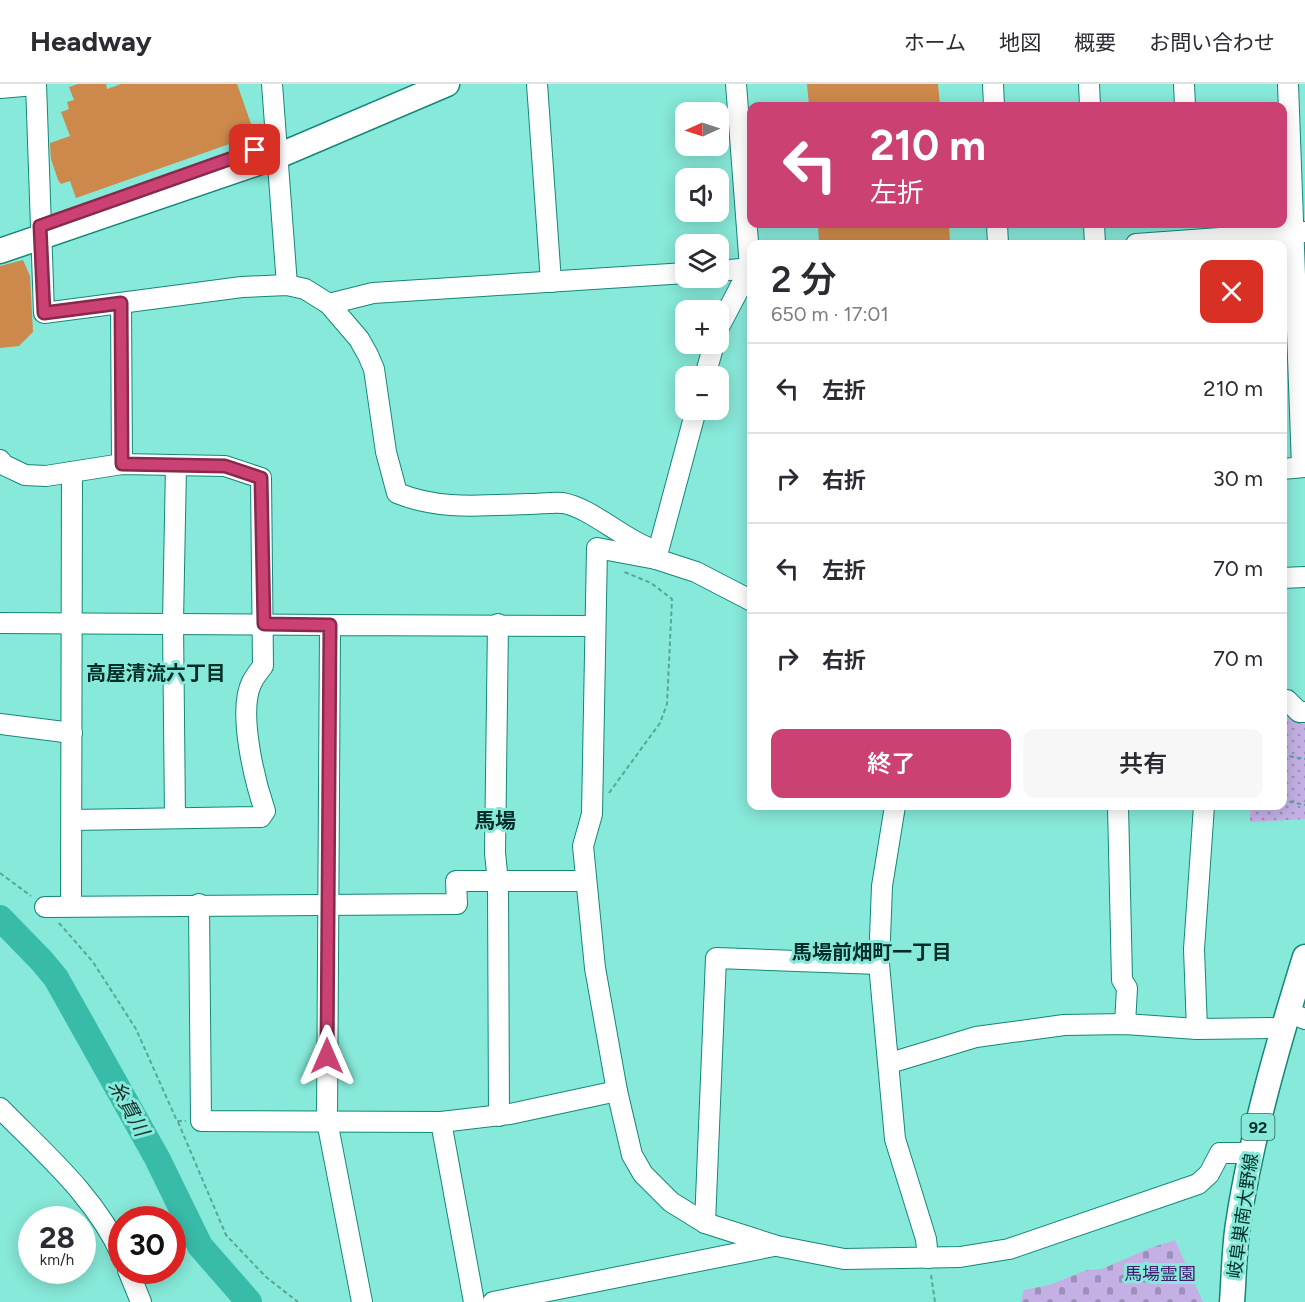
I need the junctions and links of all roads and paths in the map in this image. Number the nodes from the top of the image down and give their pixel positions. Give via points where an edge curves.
1 (272, 84) edge
2 (412, 84) edge
3 (447, 84) edge
4 (537, 84) edge
5 (736, 84) edge
6 (993, 84) edge
7 (1089, 84) edge
8 (1184, 84) edge
9 (1288, 84) edge
10 (35, 85) edge
11 (0, 88) edge
12 (994, 102) edge
13 (1090, 102) edge
14 (1185, 102) edge
15 (277, 149) junction
16 (747, 219) edge
17 (1299, 232) edge
18 (40, 233) junction
19 (1191, 236) edge
20 (0, 238) edge
21 (1164, 240) edge
22 (0, 251) edge
23 (747, 268) edge
24 (729, 270) edge
25 (675, 274) edge
26 (747, 275) edge
27 (551, 282) junction
28 (287, 285) junction
29 (121, 303) junction
30 (329, 304) junction
31 (729, 309) edge
32 (693, 420) edge
33 (0, 460) edge
34 (122, 464) junction
35 (176, 466) junction
36 (1296, 468) edge
37 (72, 472) junction
38 (658, 555) junction
39 (597, 560) junction
40 (1305, 577) edge
41 (1287, 578) edge
42 (747, 598) edge
43 (173, 622) junction
44 (0, 623) edge
45 (71, 624) junction
46 (264, 624) junction
47 (498, 624) junction
48 (330, 625) junction
49 (595, 626) junction
50 (1287, 700) edge
51 (1305, 712) edge
52 (0, 724) edge
53 (72, 733) junction
54 (1287, 756) edge
55 (1305, 759) edge
56 (1287, 801) edge
57 (1305, 805) edge
58 (894, 810) edge
59 (1118, 810) edge
60 (1204, 810) edge
61 (592, 814) junction
62 (175, 818) junction
63 (72, 820) junction
64 (0, 873) edge
65 (585, 880) junction
66 (498, 882) junction
67 (328, 903) junction
68 (199, 904) junction
69 (71, 906) junction
70 (45, 907) junction
71 (1305, 957) edge
72 (879, 964) junction
73 (1292, 1020) edge
74 (1125, 1024) junction
75 (1197, 1029) junction
76 (890, 1063) junction
77 (617, 1091) junction
78 (0, 1108) edge
79 (499, 1116) junction
80 (177, 1121) junction
81 (201, 1121) junction
82 (327, 1121) junction
83 (441, 1122) junction
84 (1251, 1153) junction
85 (705, 1223) junction
86 (108, 1231) edge
87 (777, 1246) junction
88 (928, 1258) junction
89 (134, 1284) edge
90 (141, 1302) edge
91 (298, 1302) edge
92 (362, 1302) edge
93 (474, 1302) edge
94 (494, 1302) edge
95 (935, 1302) edge
96 (1232, 1302) edge

1 - 15 street
2 - 15 main road
3 - 15 main road
4 - 27 street
5 - 16 street
6 - 12 street
7 - 13 street
8 - 14 street
9 - 17 street
10 - 11 street
10 - 18 street
15 - 18 main road
15 - 28 street
17 - 19 street
17 - 36 street
18 - 20 main road
18 - 22 main road
18 - 29 street via 44,313
19 - 21 street
23 - 24 street
25 - 27 street
26 - 31 street
27 - 30 street via 373,293
28 - 29 street
28 - 30 street via 305,289
29 - 34 street
30 - 38 street via 359,339 374,369 386,453 398,493 445,507 564,503
32 - 38 street
33 - 37 street via 26,475
34 - 35 street
34 - 37 street
35 - 43 street
35 - 46 street via 225,466 261,478
37 - 45 street
38 - 39 street via 597,548
38 - 42 street
39 - 49 street
39 - 61 path via 651,583 672,599 667,704 660,723
40 - 41 street
43 - 45 street
43 - 46 street
43 - 62 street
44 - 45 street
45 - 53 street
46 - 48 street
46 - 62 street via 263,666 251,683 246,720 257,788 265,811 261,817
47 - 48 street
47 - 49 street
47 - 66 street
48 - 67 street
49 - 61 street
50 - 51 street via 1299,712
52 - 53 street
53 - 63 street
54 - 55 path
56 - 57 path
58 - 72 street via 882,886
59 - 74 street via 1122,980 1127,988
60 - 75 street via 1195,939
61 - 65 street via 583,846
62 - 63 street
63 - 69 street
64 - 70 path
65 - 66 street
65 - 77 street via 595,968
66 - 67 street via 456,881 457,904
66 - 79 street
67 - 68 street
67 - 82 street
68 - 69 street
68 - 81 street
69 - 70 street
70 - 80 path via 93,962 136,1029
71 - 73 main road, 岐阜巣南大野線 / 92
72 - 76 street
72 - 85 street via 716,958
73 - 75 street
73 - 84 main road, 岐阜巣南大野線 / 92
74 - 75 street
74 - 76 street via 1064,1025 976,1037
76 - 88 street via 895,1139 926,1239
77 - 79 street
77 - 85 street via 632,1155 643,1174 672,1202
78 - 86 street via 80,1190
79 - 83 street
80 - 81 path
80 - 91 path via 226,1236 266,1277
81 - 82 street
82 - 83 street
82 - 92 street
83 - 93 street
84 - 88 street via 1220,1153 1209,1174 1198,1184 1009,1249
84 - 96 main road, 岐阜巣南大野線 / 92 via 1238,1225
85 - 87 street
87 - 88 street via 843,1259
87 - 94 street
88 - 95 path
89 - 90 street

